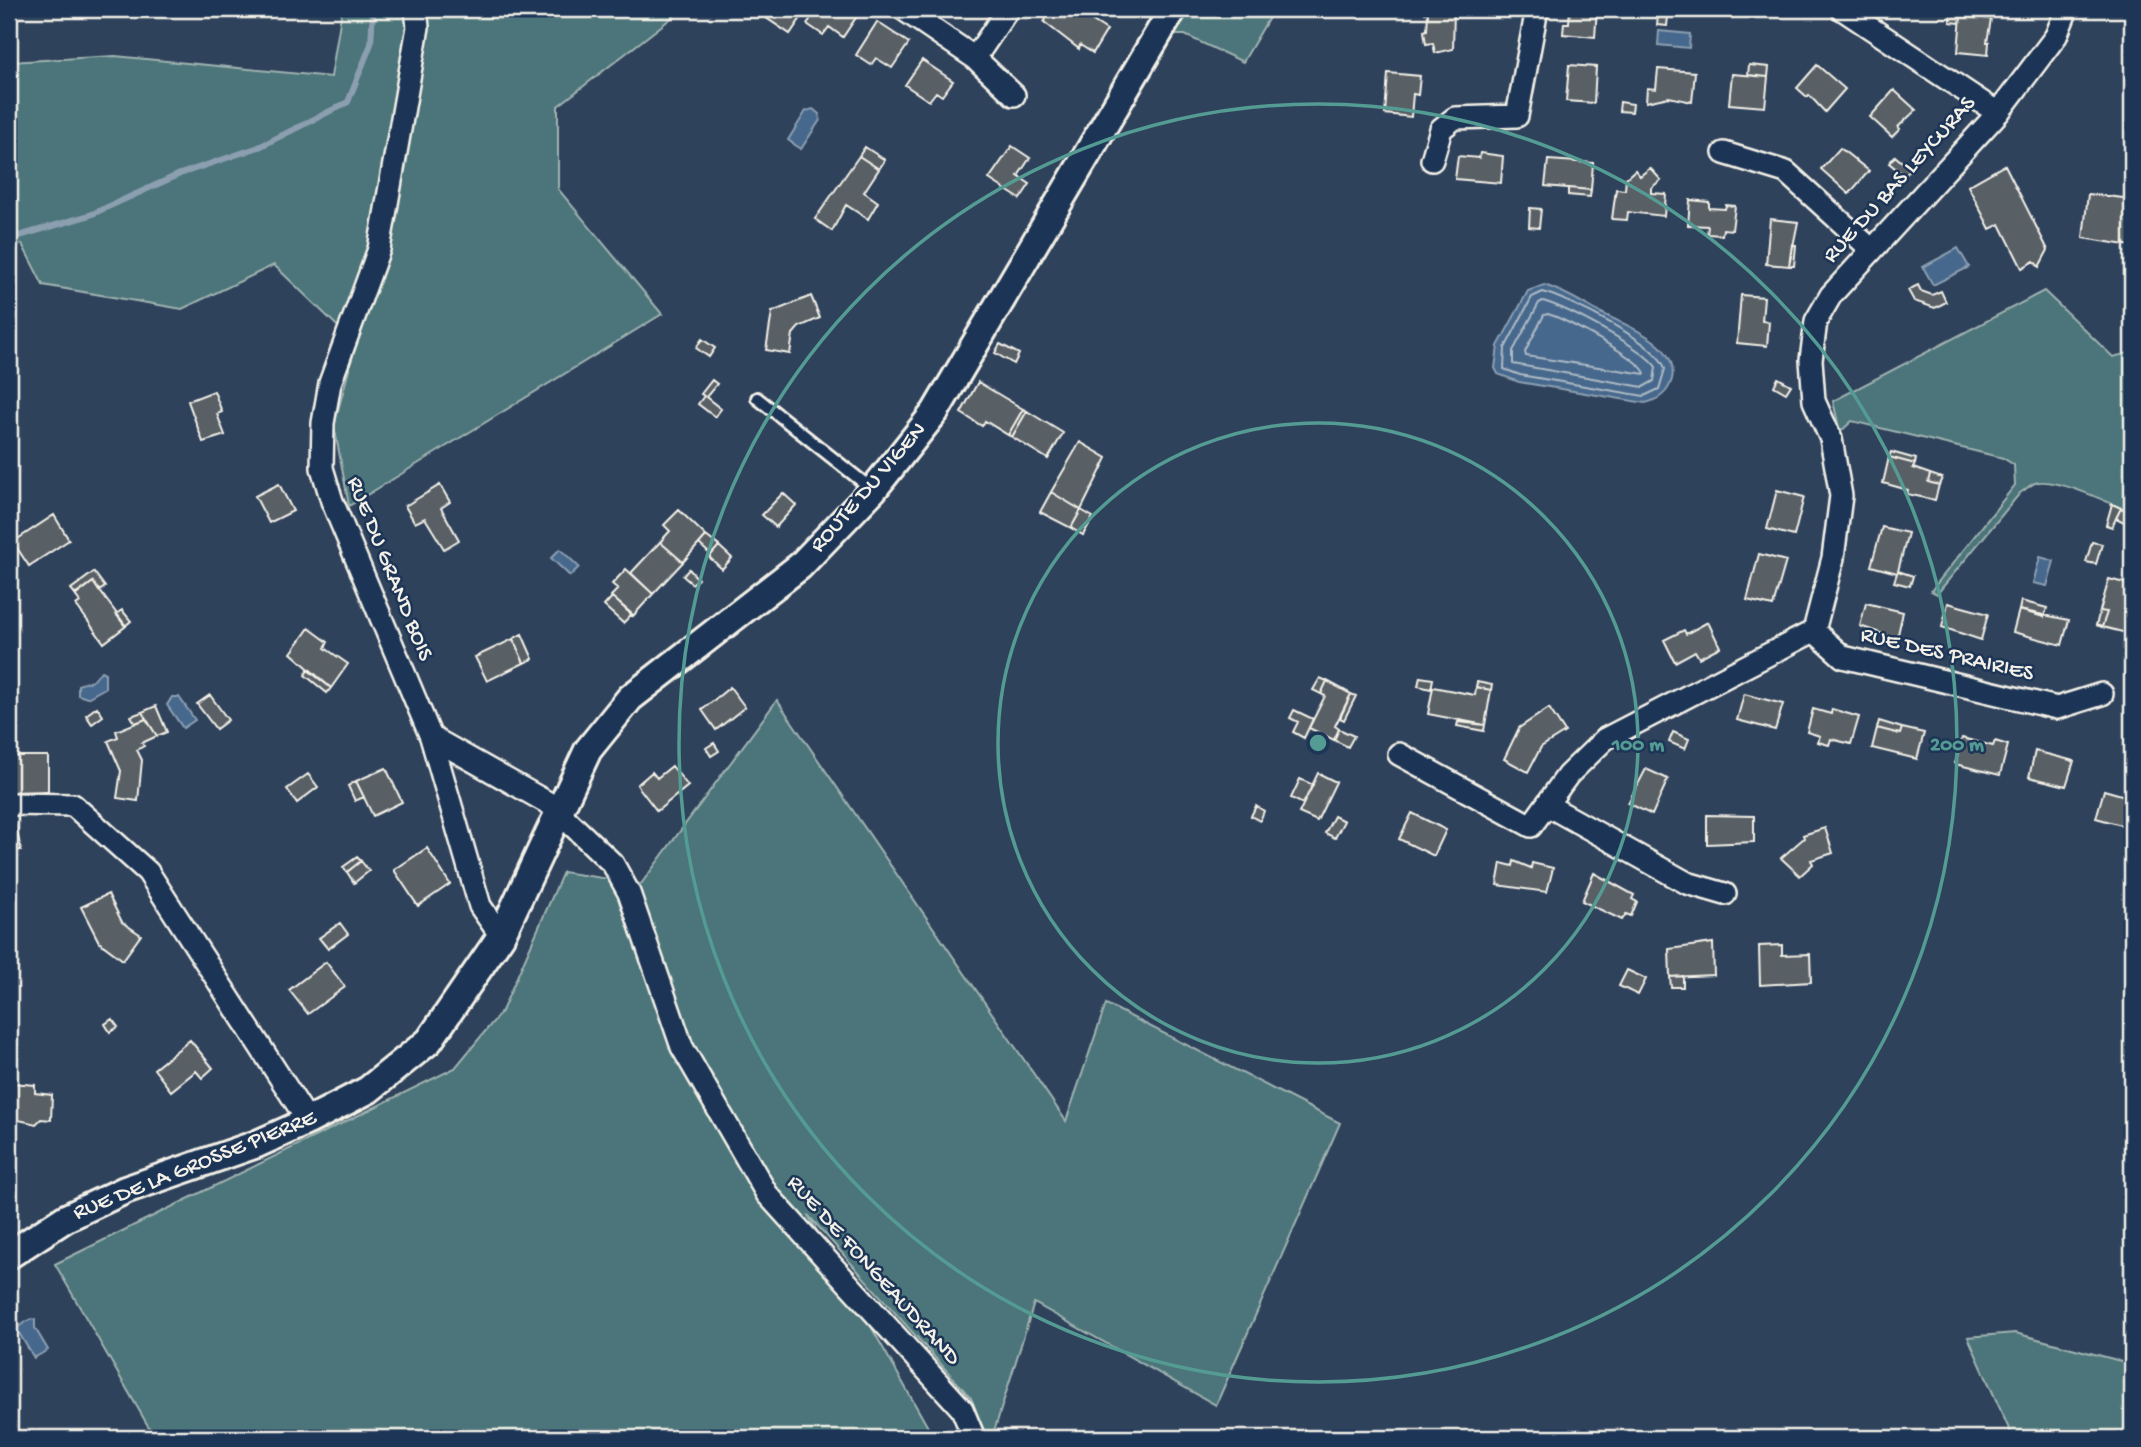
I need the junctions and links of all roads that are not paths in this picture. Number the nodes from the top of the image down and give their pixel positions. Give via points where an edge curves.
1 (416, 9) edge
2 (903, 9) edge
3 (1008, 9) edge
4 (1173, 9) edge
5 (1537, 9) edge
6 (1842, 9) edge
7 (2067, 9) edge
8 (975, 58) junction
9 (1014, 95) dead end
10 (1998, 113) junction
11 (1724, 153) dead end
12 (1432, 160) dead end
13 (1872, 250) junction
14 (757, 398) dead end
15 (873, 490) junction
16 (1814, 631) junction
17 (2102, 694) dead end
18 (431, 737) junction
19 (1399, 754) dead end
20 (9, 804) edge
21 (1547, 805) junction
22 (558, 810) junction
23 (528, 878) joint
24 (1725, 894) dead end
25 (501, 936) junction
26 (308, 1121) junction
27 (9, 1255) edge
28 (974, 1438) edge

1 - 18 street, RUE DU GRAND BOIS via 418,27 379,249 330,383 322,468
2 - 8 street
3 - 8 street
4 - 15 street, ROUTE DU VIGEN via 935,412
5 - 12 street via 1517,116 1455,118 1441,129
6 - 10 street
7 - 10 street, RUE DU BAS LEYCURAS via 2056,36
8 - 9 street
10 - 13 street, RUE DU BAS LEYCURAS
11 - 13 street via 1786,172
13 - 16 street, RUE DU BAS LEYCURAS via 1830,295 1816,321 1811,360 1814,401 1831,439 1841,496 1833,558
14 - 15 lane
15 - 22 street, ROUTE DU VIGEN via 800,566 631,698 588,750
16 - 17 street, RUE DES PRAIRIES via 1843,657 2057,708
16 - 21 street via 1605,739 1568,775
18 - 22 street
18 - 25 street, RUE DU GRAND BOIS via 480,906
19 - 21 street via 1531,826
20 - 26 street via 73,805 148,872
21 - 24 street via 1687,883
22 - 23 street, ROUTE DU VIGEN
22 - 28 street, RUE DE FONGEAUDRAND via 613,864 629,893 682,1047 766,1194 961,1409
23 - 25 street, RUE DE LA GROSSE PIERRE
25 - 26 street, RUE DE LA GROSSE PIERRE via 429,1041 368,1090
26 - 27 street, RUE DE LA GROSSE PIERRE via 257,1144 125,1190 66,1218

